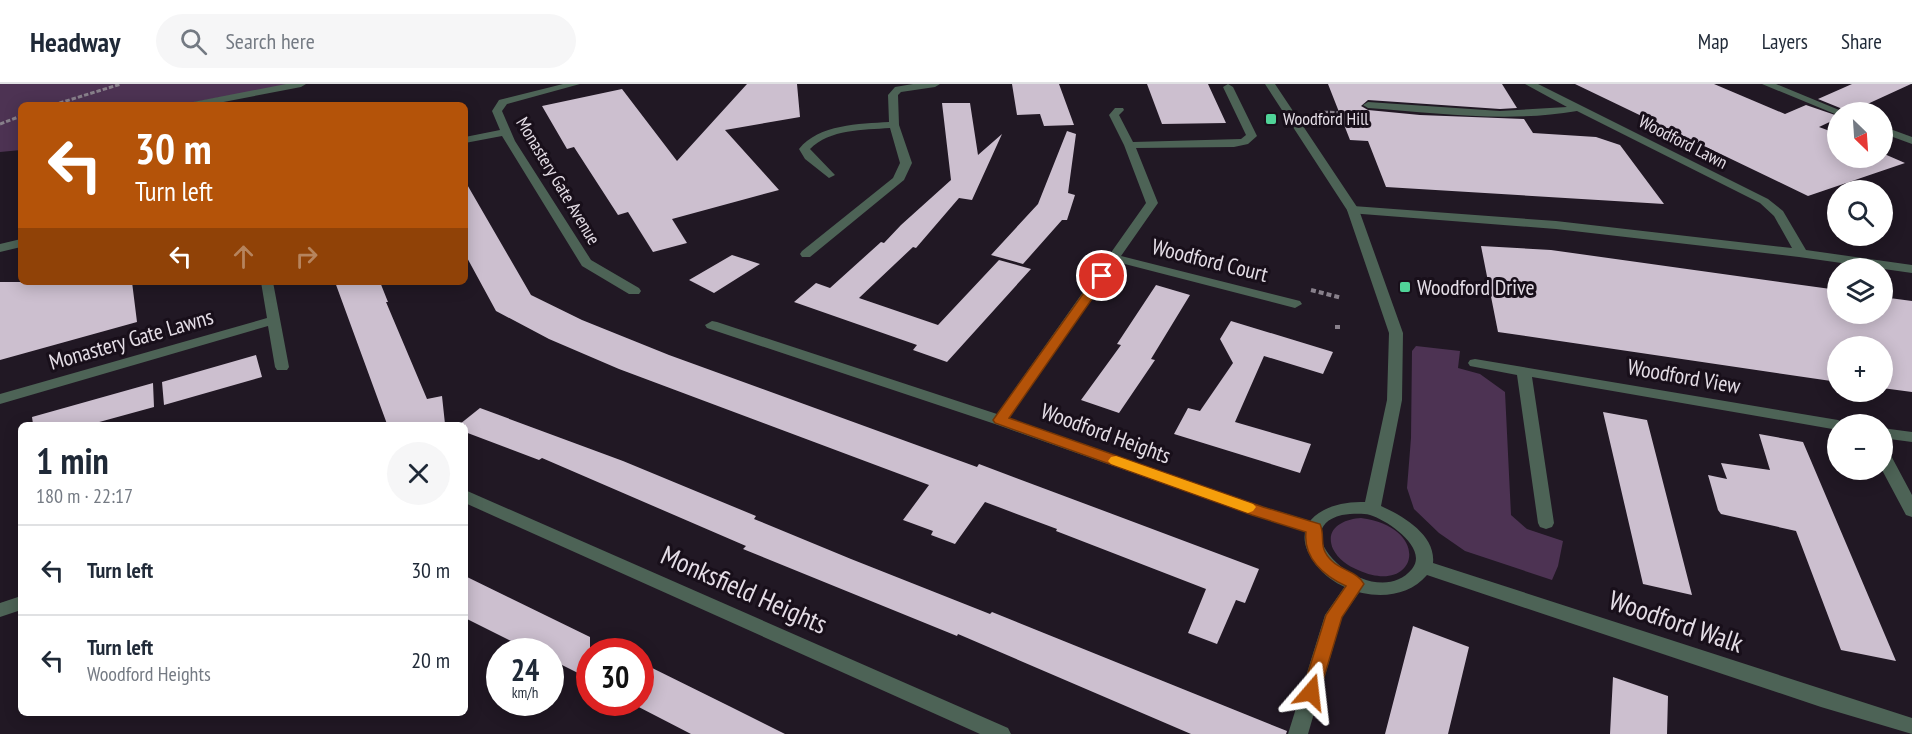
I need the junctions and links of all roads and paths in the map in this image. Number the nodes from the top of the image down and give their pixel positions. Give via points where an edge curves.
1 (121, 84) edge
2 (301, 84) edge
3 (575, 84) edge
4 (935, 84) edge
5 (1270, 84) edge
6 (1530, 84) edge
7 (1767, 84) edge
8 (1228, 87) dead end
9 (63, 102) edge
10 (208, 102) edge
11 (1368, 105) dead end
12 (1827, 107) edge
13 (1578, 108) junction
14 (1119, 110) dead end
15 (1317, 112) dead end
16 (1358, 113) dead end
17 (18, 117) edge
18 (0, 124) edge
19 (894, 125) junction
20 (1911, 127) edge
21 (1893, 130) edge
22 (505, 132) junction
23 (1893, 133) edge
24 (468, 139) edge
25 (1912, 141) edge
26 (1129, 145) junction
27 (829, 175) dead end
28 (1353, 210) junction
29 (18, 244) edge
30 (0, 248) edge
31 (1801, 253) junction
32 (806, 254) dead end
33 (1115, 258) junction
34 (1912, 269) edge
35 (268, 285) edge
36 (1306, 289) dead end
37 (634, 291) dead end
38 (1342, 298) dead end
39 (1295, 304) dead end
40 (274, 320) junction
41 (712, 325) dead end
42 (1335, 327) dead end
43 (1340, 327) dead end
44 (1475, 363) dead end
45 (282, 368) dead end
46 (1524, 373) junction
47 (0, 399) edge
48 (1000, 420) junction
49 (1827, 423) edge
50 (1893, 434) edge
51 (1912, 437) edge
52 (1893, 475) edge
53 (468, 497) edge
54 (1372, 509) junction
55 (1912, 511) edge
56 (1546, 522) dead end
57 (1314, 528) junction
58 (1423, 567) junction
59 (1356, 584) junction
60 (18, 604) edge
61 (0, 610) edge
62 (1912, 727) edge
63 (1001, 734) edge
64 (1298, 734) edge

1 - 9 path
2 - 10 street
3 - 22 street, Monastery Gate Avenue via 503,102 496,111
4 - 19 street via 898,89 893,95
5 - 28 street
6 - 13 street, Woodford Lawn
7 - 12 street
8 - 26 street via 1250,128 1252,136 1244,142
11 - 13 street via 1508,114
13 - 31 street, Woodford Lawn via 1764,201 1779,214
14 - 26 street, Woodford Court via 1114,115
15 - 16 path
17 - 18 path
19 - 27 street via 840,131 810,141 804,149
19 - 32 street via 906,163 898,180
20 - 21 street
22 - 24 street
22 - 37 street, Monastery Gate Avenue via 586,263
23 - 25 street
26 - 33 street, Woodford Court via 1152,203
28 - 31 street via 1556,225
28 - 54 street via 1388,305 1398,351 1395,411
29 - 30 street
31 - 34 street
33 - 39 street, Woodford Court
33 - 48 street, Woodford Court
35 - 40 street
36 - 38 path
40 - 45 street
40 - 47 street, Monastery Gate Lawns
41 - 48 street, Woodford Heights
42 - 43 path
44 - 46 street, Woodford View
46 - 49 street, Woodford View
46 - 56 street
48 - 57 street, Woodford Heights
50 - 51 street
52 - 55 street
53 - 63 street, Monksfield Heights
54 - 57 street via 1329,513
54 - 58 street via 1405,526 1417,539
57 - 59 street via 1317,553 1326,565
58 - 59 street via 1406,584 1392,588
58 - 62 street, Woodford Walk
59 - 64 street via 1334,615
60 - 61 street

